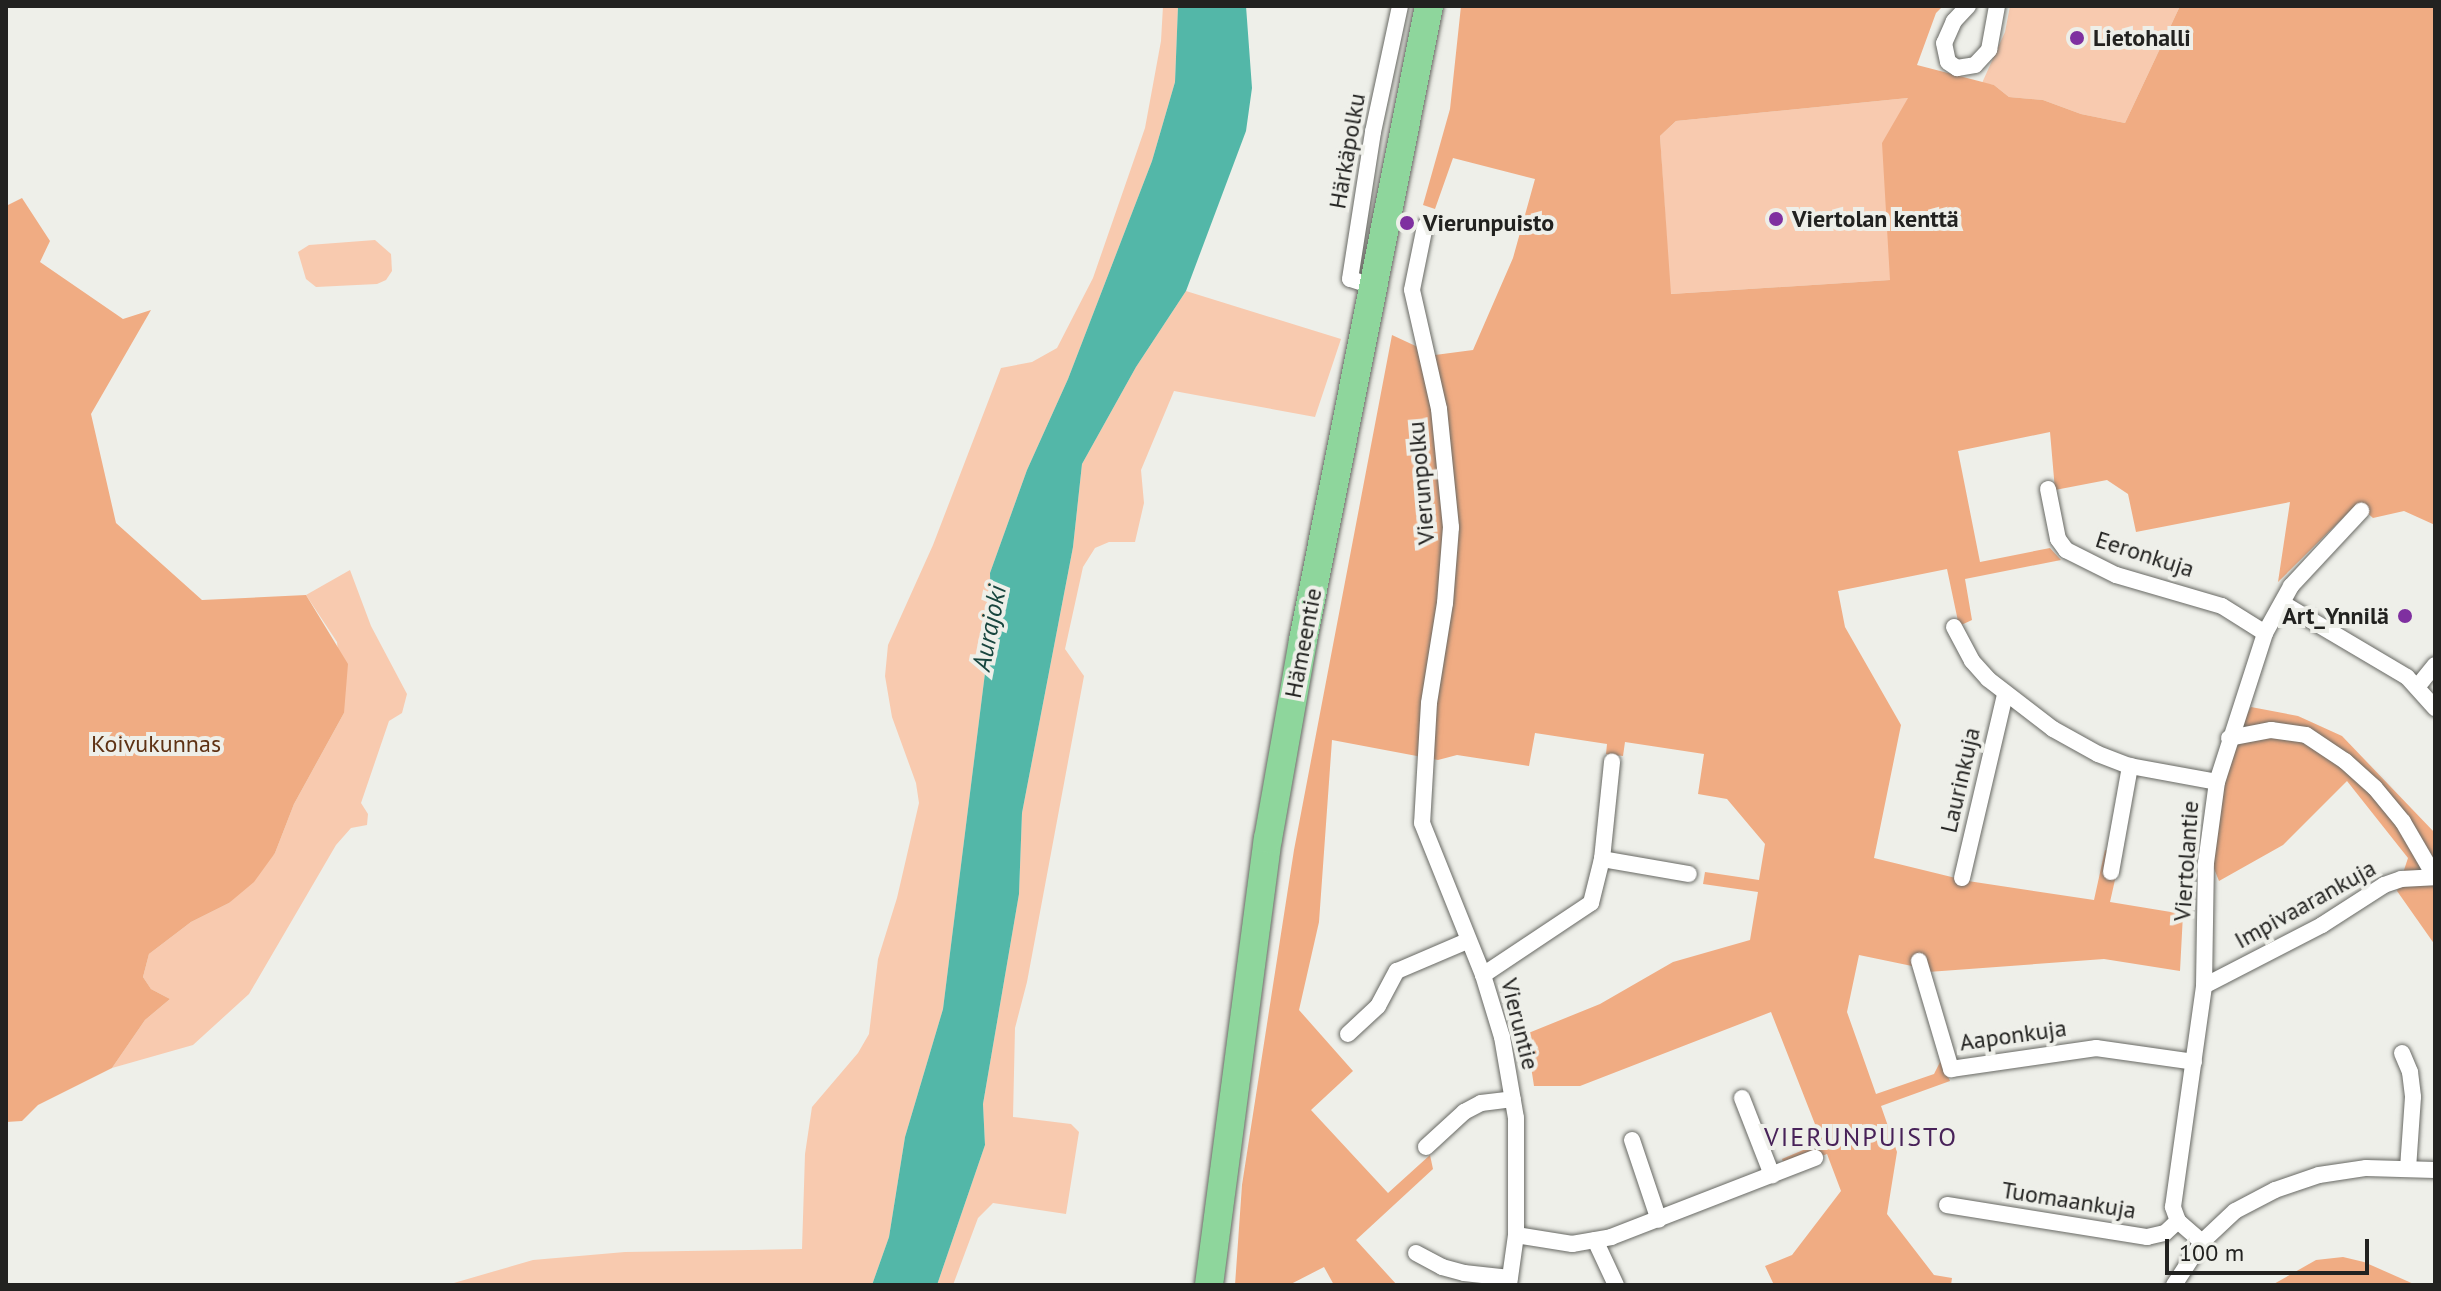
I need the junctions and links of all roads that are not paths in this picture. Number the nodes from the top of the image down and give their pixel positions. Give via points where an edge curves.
1 (1400, 6) edge
2 (1429, 6) edge
3 (1968, 6) edge
4 (1997, 6) edge
5 (1425, 226) dead end
6 (1375, 287) junction
7 (2048, 489) dead end
8 (2361, 511) dead end
9 (2282, 603) junction
10 (1954, 627) dead end
11 (2265, 633) junction
12 (2435, 665) edge
13 (2418, 686) junction
14 (2005, 694) junction
15 (2435, 708) edge
16 (2229, 738) junction
17 (1612, 762) dead end
18 (2130, 766) junction
19 (2217, 782) junction
20 (1426, 787) joint
21 (1602, 859) junction
22 (2111, 872) dead end
23 (1689, 874) dead end
24 (2434, 877) edge
25 (1962, 878) dead end
26 (1467, 941) junction
27 (1919, 961) dead end
28 (1483, 975) junction
29 (2204, 986) junction
30 (1348, 1034) dead end
31 (2402, 1053) dead end
32 (2194, 1062) junction
33 (1742, 1098) dead end
34 (1513, 1099) junction
35 (1632, 1140) dead end
36 (1426, 1147) dead end
37 (1815, 1158) dead end
38 (2408, 1168) junction
39 (2435, 1170) edge
40 (1772, 1175) junction
41 (1947, 1205) dead end
42 (1659, 1220) junction
43 (2178, 1221) junction
44 (1516, 1235) junction
45 (1595, 1240) junction
46 (2202, 1242) junction
47 (1416, 1253) dead end
48 (1510, 1282) edge
49 (1209, 1285) edge
50 (1616, 1285) edge
51 (2174, 1285) edge

1 - 6 street, Härkäpolku via 1350,279
2 - 6 highway, Hämeentie
3 - 4 street via 1944,43 1953,67 1966,69 1983,59 1994,37
5 - 20 street, Vierunpolku via 1412,290 1439,409 1451,527 1429,703
6 - 49 highway, Hämeentie via 1268,839
7 - 11 street, Eeronkuja via 2058,539 2066,550 2116,575 2222,606
8 - 9 street, Viertolantie via 2311,561
9 - 11 street, Viertolantie
9 - 13 street
10 - 14 street via 1972,661
11 - 16 street, Viertolantie
12 - 13 street
13 - 15 street
14 - 18 street via 2053,729
14 - 25 street, Laurinkuja
16 - 19 street, Viertolantie
16 - 24 street via 2271,730 2306,735 2345,761 2403,822
17 - 21 street
18 - 19 street
18 - 22 street
19 - 29 street, Viertolantie via 2206,863
20 - 26 street, Vieruntie via 1422,823
21 - 23 street
21 - 28 street via 1591,903
24 - 29 street, Impivaarankuja via 2384,885
26 - 28 street, Vieruntie
26 - 30 street via 1397,971 1378,1006
27 - 32 street, Aaponkuja via 1951,1069 2096,1048
28 - 34 street, Vieruntie
29 - 32 street, Viertolantie
31 - 38 street via 2413,1097
32 - 43 street, Viertolantie via 2173,1207
33 - 40 street
34 - 36 street via 1472,1108
34 - 44 street, Vieruntie
35 - 42 street
37 - 40 street
38 - 39 street
38 - 46 street via 2319,1175 2275,1190 2235,1211
40 - 42 street
41 - 43 street, Tuomaankuja via 2147,1237 2165,1233
42 - 45 street
43 - 46 street
44 - 45 street via 1572,1244
44 - 48 street, Vieruntie
45 - 50 street
46 - 51 street
47 - 48 street via 1442,1267

